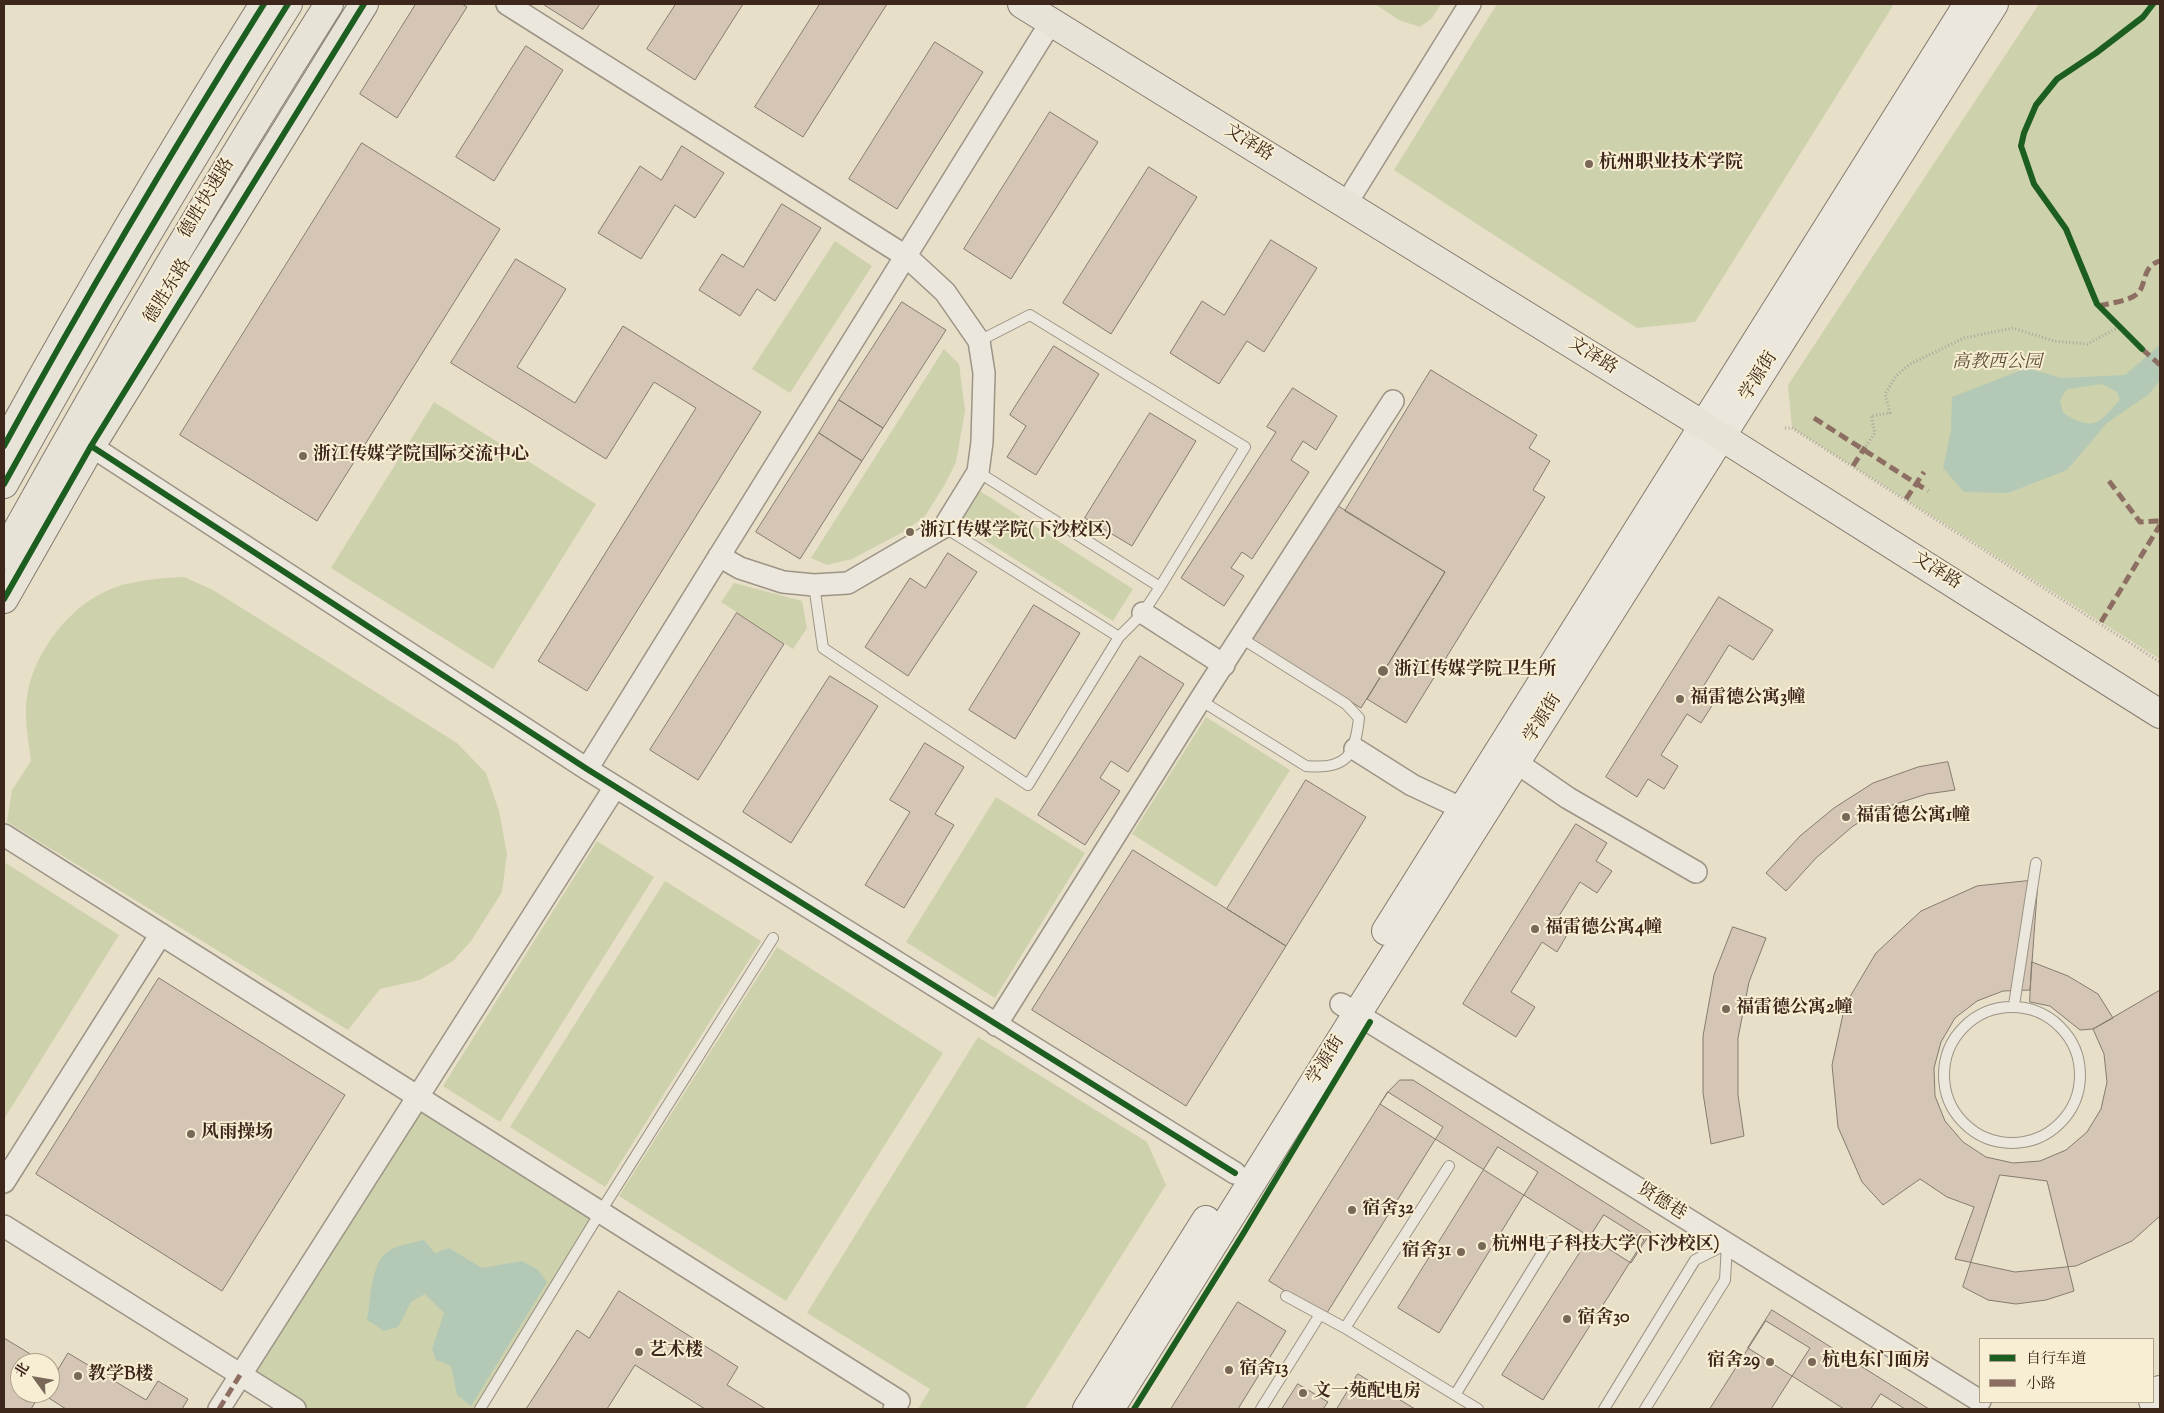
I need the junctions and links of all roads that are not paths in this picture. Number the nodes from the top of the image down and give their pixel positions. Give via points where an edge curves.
1 (264, 4) edge
2 (288, 4) edge
3 (329, 4) edge
4 (364, 4) edge
5 (507, 4) edge
6 (1022, 4) edge
7 (1470, 4) edge
8 (1968, 4) edge
9 (1994, 4) edge
10 (1051, 22) junction
11 (1346, 204) junction
12 (908, 257) junction
13 (979, 341) junction
14 (1393, 401) dead end
15 (1713, 431) junction
16 (4, 446) edge
17 (91, 446) junction
18 (978, 472) junction
19 (4, 484) edge
20 (944, 527) junction
21 (4, 554) edge
22 (719, 556) junction
23 (814, 585) junction
24 (1160, 587) junction
25 (4, 599) edge
26 (1143, 613) junction
27 (1119, 637) junction
28 (1241, 638) junction
29 (1224, 665) junction
30 (1200, 700) junction
31 (2160, 714) edge
32 (1355, 749) junction
33 (1508, 757) junction
34 (587, 769) junction
35 (615, 787) junction
36 (1463, 809) junction
37 (4, 835) edge
38 (2036, 863) dead end
39 (1696, 872) dead end
40 (161, 934) junction
41 (773, 938) dead end
42 (2014, 1006) junction
43 (1349, 1009) junction
44 (996, 1025) junction
45 (418, 1096) junction
46 (1449, 1166) dead end
47 (1235, 1173) junction
48 (4, 1182) edge
49 (600, 1211) junction
50 (4, 1226) edge
51 (1549, 1242) dead end
52 (1727, 1244) junction
53 (1286, 1296) dead end
54 (1319, 1316) junction
55 (1345, 1328) junction
56 (240, 1375) junction
57 (1455, 1395) junction
58 (1979, 1401) edge
59 (219, 1409) edge
60 (295, 1409) edge
61 (480, 1409) edge
62 (894, 1409) edge
63 (1087, 1409) edge
64 (1110, 1409) edge
65 (1261, 1409) edge
66 (1478, 1409) edge
67 (1604, 1409) edge
68 (1645, 1409) edge

1 - 16 main road via 181,137
2 - 19 main road, 德胜快速路 via 210,127
3 - 21 main road, 德胜快速路 via 246,135 105,372
4 - 17 main road, 德胜东路
5 - 12 street
6 - 10 main road, 文泽路
7 - 11 street
8 - 15 main road, 学源街
9 - 15 main road, 学源街
10 - 11 main road, 文泽路
10 - 12 street
11 - 15 main road, 文泽路
12 - 13 street via 945,292
12 - 22 street
13 - 18 street via 984,373 984,407
13 - 24 lane via 1030,315 1244,447
14 - 28 street
15 - 31 main road, 文泽路
15 - 33 main road, 学源街
17 - 25 main road, 德胜东路
17 - 34 street
18 - 20 street
18 - 24 lane
20 - 23 street via 848,583
20 - 27 lane
22 - 23 street via 740,568 783,582
22 - 34 street
23 - 27 lane via 823,648 1028,785
24 - 26 lane
26 - 27 lane
26 - 29 street
28 - 29 street
28 - 32 lane via 1346,704 1359,718
29 - 30 street
30 - 32 lane via 1306,766 1323,768 1340,763
30 - 44 street
32 - 36 street via 1412,785
33 - 36 main road, 学源街
33 - 39 street via 1568,798
33 - 43 main road, 学源街
34 - 35 street
35 - 44 street
35 - 45 street
36 - 43 main road, 学源街
37 - 40 street
38 - 42 lane
40 - 45 street
40 - 48 street
41 - 49 lane
42 - 42 lane via 2036,1009 2055,1020 2070,1036 2081,1079 2076,1100 2068,1114 2046,1135 2024,1143 2001,1143 1979,1135 1961,1120 1948,1100 1944,1078 1946,1055 1956,1035 1972,1019 1992,1009
43 - 47 main road, 学源街
43 - 52 street, 贤德巷
43 - 64 main road, 学源街
44 - 47 street
45 - 49 street
45 - 56 street
46 - 55 lane
47 - 63 main road, 学源街
49 - 61 lane
49 - 62 street via 899,1401
50 - 56 street
51 - 57 lane
52 - 58 street, 贤德巷
52 - 67 lane via 1695,1260
52 - 68 lane via 1725,1280
53 - 54 lane
54 - 55 lane
54 - 65 lane
55 - 57 lane
56 - 59 street
56 - 60 street
57 - 66 lane

